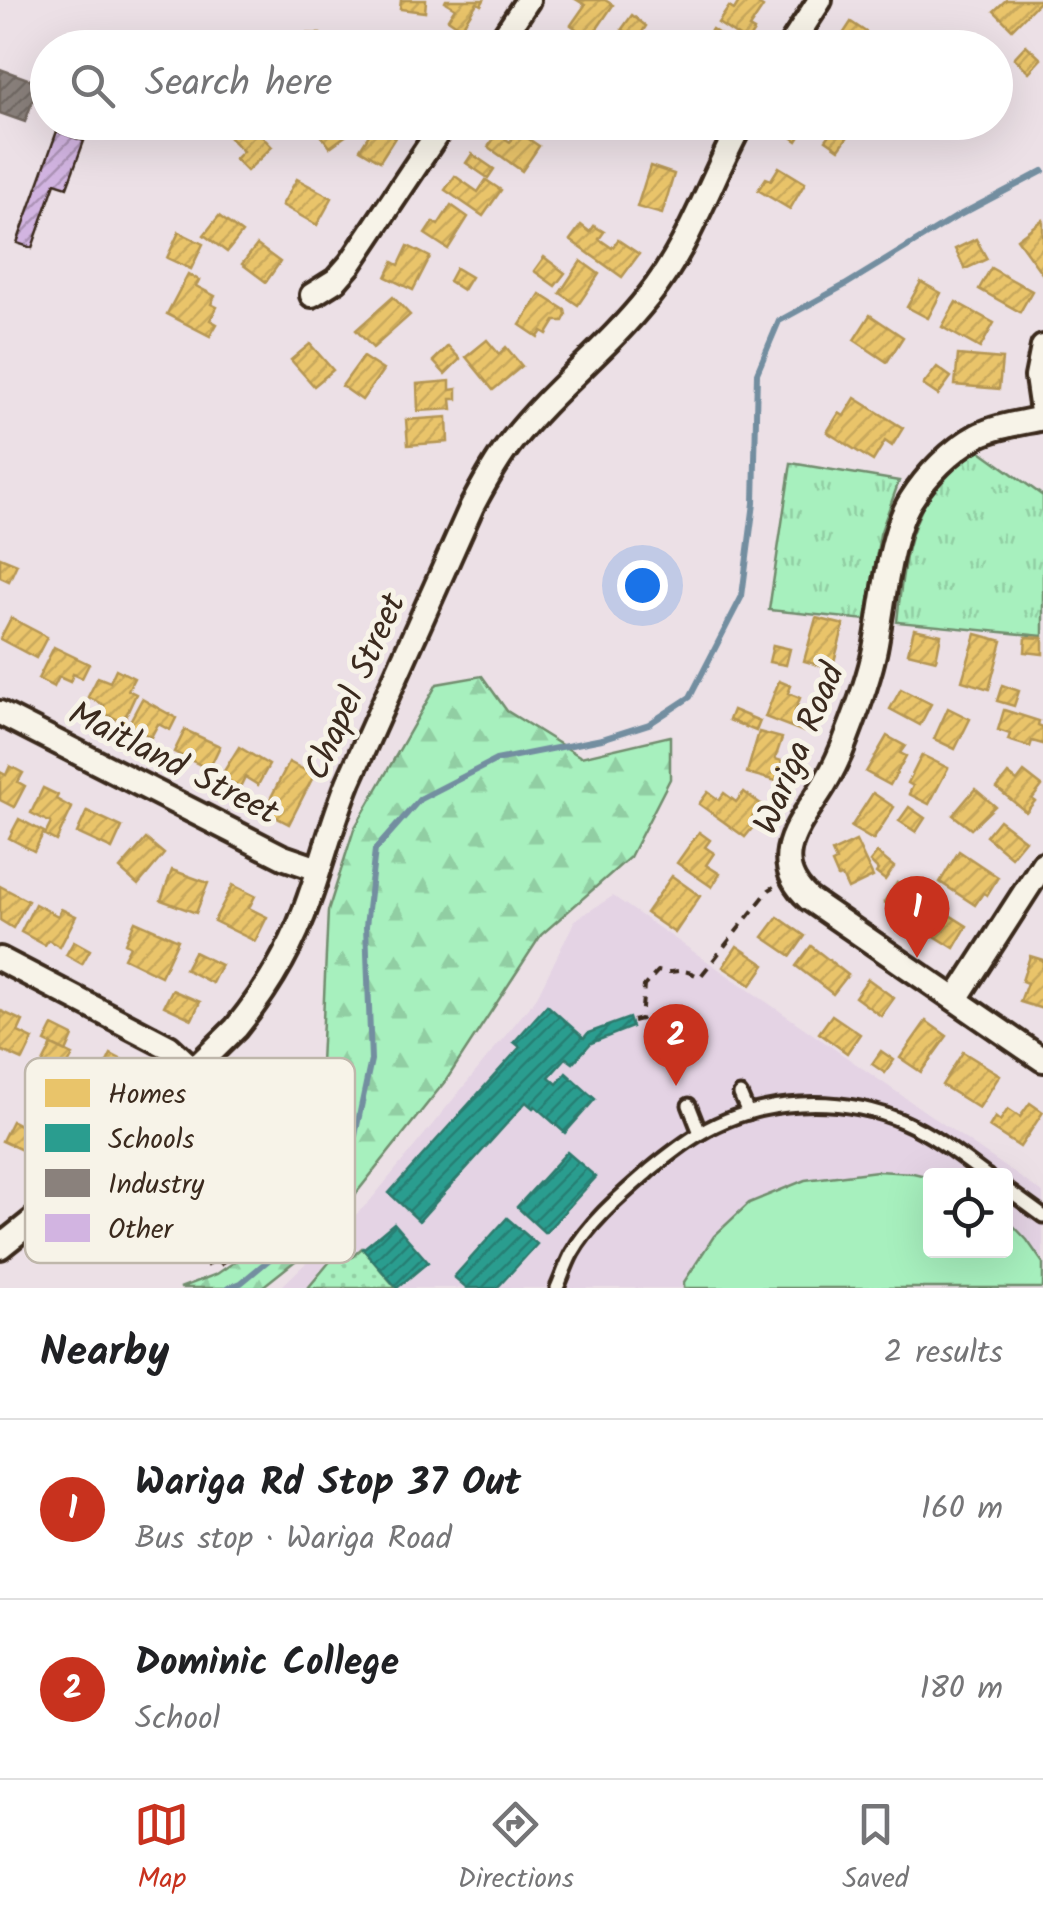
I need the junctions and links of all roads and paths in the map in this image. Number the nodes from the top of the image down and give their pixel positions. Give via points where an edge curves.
1 (528, 0) edge
2 (820, 0) edge
3 (508, 30) edge
4 (801, 30) edge
5 (433, 140) edge
6 (733, 140) edge
7 (312, 295) dead end
8 (1043, 346) edge
9 (1043, 418) edge
10 (0, 713) edge
11 (1043, 864) edge
12 (318, 869) junction
13 (792, 880) junction
14 (0, 959) edge
15 (956, 998) junction
16 (633, 1021) dead end
17 (181, 1058) edge
18 (206, 1058) edge
19 (1043, 1060) edge
20 (740, 1094) dead end
21 (689, 1105) dead end
22 (748, 1113) junction
23 (700, 1133) junction
24 (976, 1168) edge
25 (1013, 1194) edge
26 (1043, 1216) edge
27 (25, 1228) edge
28 (0, 1248) edge
29 (557, 1288) edge

1 - 3 street
2 - 4 street
5 - 7 street via 350,264
6 - 12 street, Chapel Street via 657,285 490,472 349,781
8 - 9 street via 1037,376
9 - 13 street, Wariga Road via 978,436 911,500 898,530 857,711 788,846
10 - 12 street, Maitland Street
11 - 15 street
12 - 18 street, Chapel Street via 271,978
13 - 15 street, Wariga Road via 809,899
13 - 16 path via 768,890 700,977 682,969 658,972 644,986 640,1018
14 - 17 street
15 - 19 street, Wariga Road
20 - 22 lane
21 - 23 lane
22 - 23 lane
22 - 24 lane via 816,1102 879,1113 928,1134
23 - 29 lane via 588,1230
25 - 26 lane
27 - 28 street, Chapel Street

